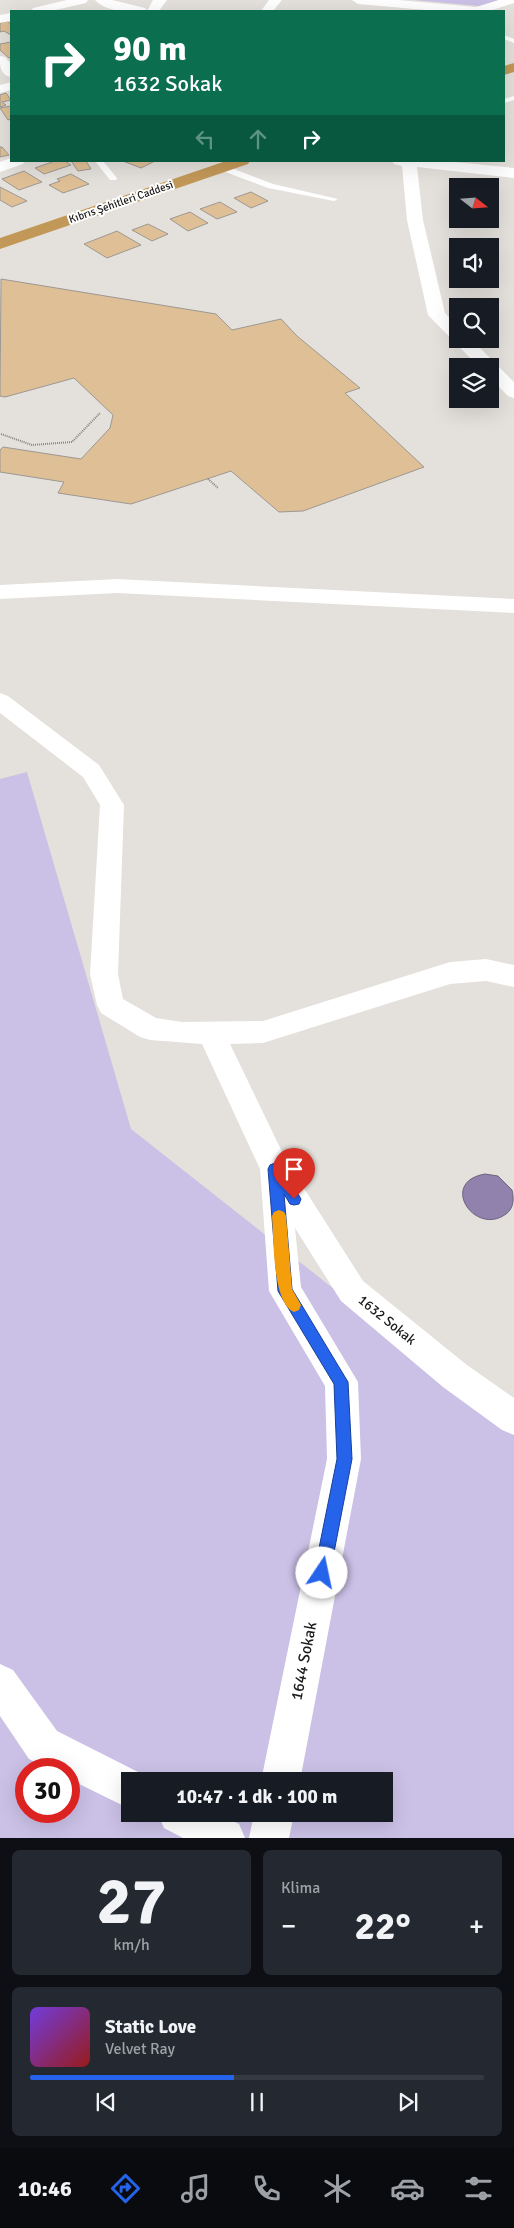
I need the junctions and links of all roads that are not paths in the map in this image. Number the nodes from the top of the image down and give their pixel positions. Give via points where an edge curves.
1 (82, 0) edge
2 (102, 0) edge
3 (276, 0) edge
4 (358, 0) edge
5 (512, 0) edge
6 (66, 2) edge
7 (48, 10) edge
8 (136, 10) edge
9 (268, 10) edge
10 (465, 10) edge
11 (479, 10) edge
12 (0, 60) edge
13 (10, 72) edge
14 (14, 162) edge
15 (100, 162) edge
16 (233, 162) edge
17 (404, 162) edge
18 (215, 164) edge
19 (0, 167) edge
20 (514, 173) edge
21 (113, 178) dead end
22 (334, 199) dead end
23 (0, 232) edge
24 (0, 244) edge
25 (449, 327) edge
26 (470, 348) edge
27 (480, 358) edge
28 (499, 377) edge
29 (514, 392) edge
30 (0, 592) edge
31 (514, 606) edge
32 (0, 702) edge
33 (514, 976) edge
34 (211, 1033) junction
35 (275, 1169) junction
36 (514, 1418) edge
37 (0, 1683) edge
38 (283, 1772) edge
39 (121, 1784) edge
40 (194, 1822) edge
41 (272, 1822) edge
42 (225, 1838) edge
43 (269, 1838) edge

1 - 6 street
2 - 8 street
3 - 9 street
4 - 10 street
5 - 11 street
6 - 7 street
12 - 13 street
14 - 19 street
15 - 21 lane
16 - 18 highway, Kıbrıs Şehitleri Caddesi
17 - 20 street
17 - 25 street via 437,315
18 - 22 lane via 270,186
18 - 23 highway, Kıbrıs Şehitleri Caddesi
18 - 24 highway, Kıbrıs Şehitleri Caddesi
26 - 27 street
28 - 29 street
30 - 31 street via 117,586
32 - 34 street via 91,771 112,805 104,974 111,1005 150,1029
33 - 34 street via 486,970 450,973 262,1032
34 - 35 street, 1632 Sokak
35 - 36 street, 1632 Sokak via 352,1291 455,1376
35 - 38 street, 1644 Sokak via 285,1291 341,1382 344,1459
37 - 39 street via 43,1745
40 - 42 street
41 - 43 street

